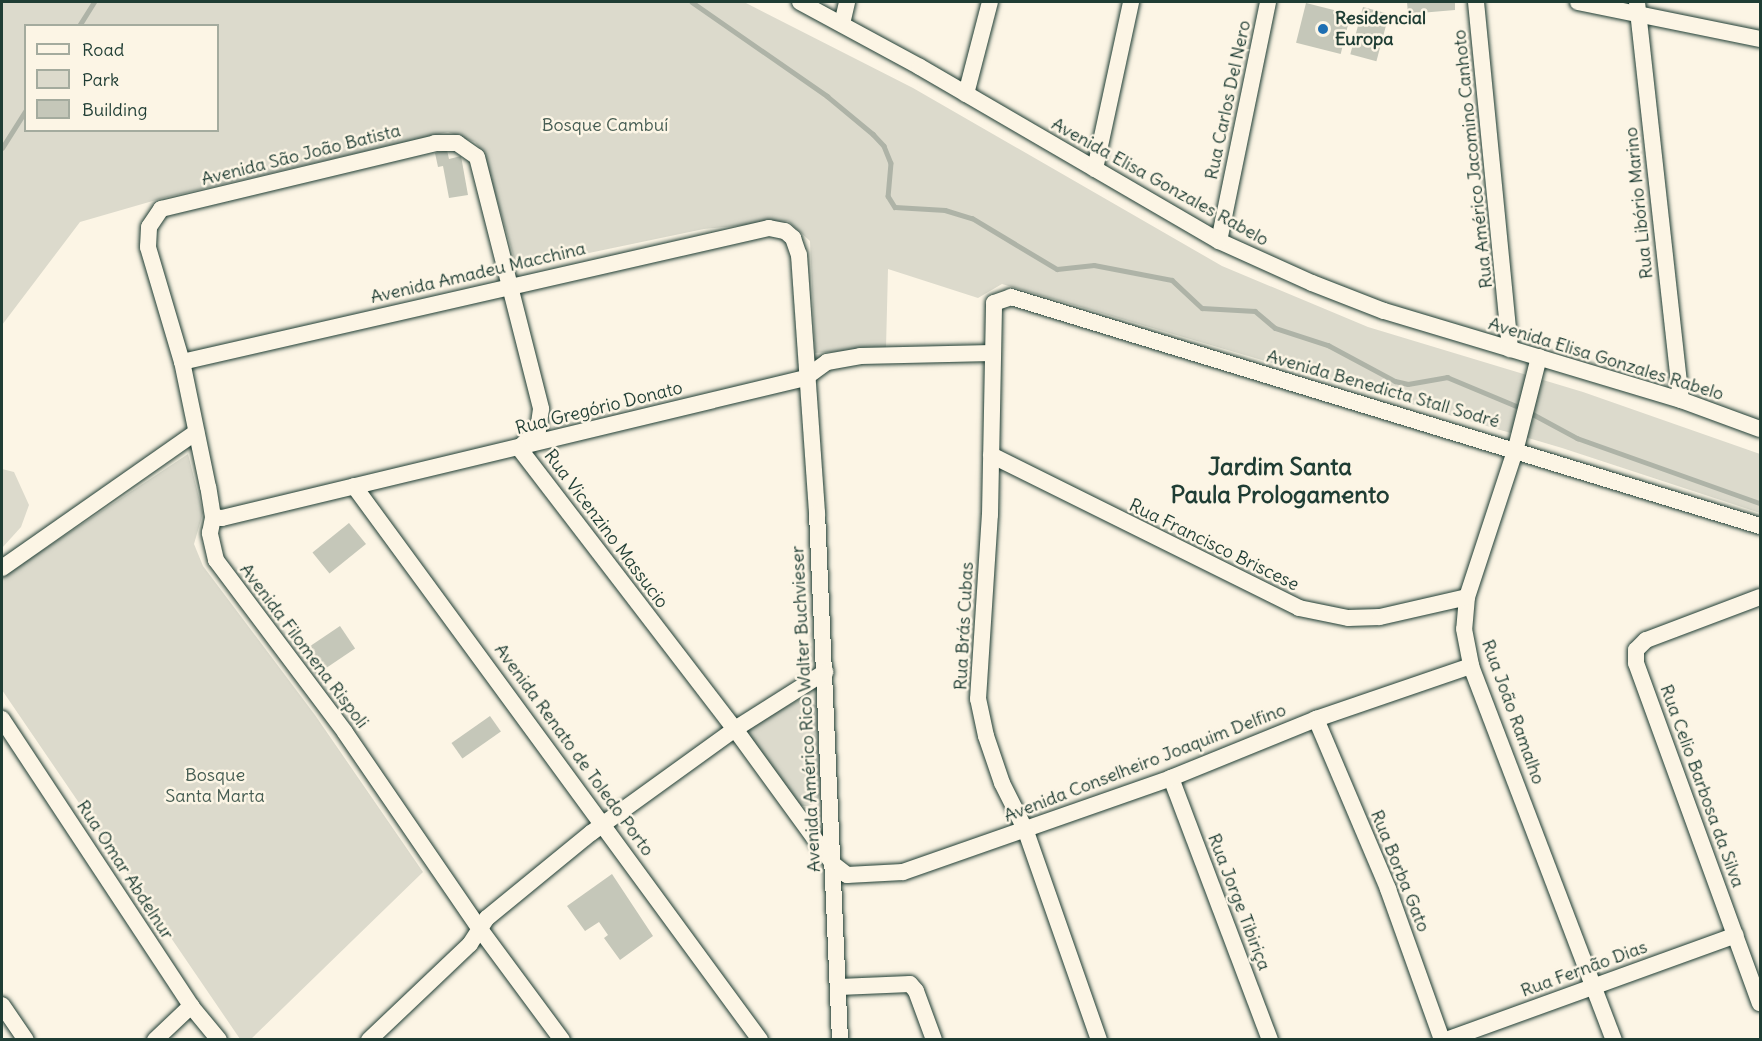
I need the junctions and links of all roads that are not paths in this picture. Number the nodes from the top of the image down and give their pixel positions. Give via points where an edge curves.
1 (800, 2) edge
2 (847, 2) edge
3 (990, 2) edge
4 (1131, 2) edge
5 (1268, 2) edge
6 (1476, 2) edge
7 (1578, 2) edge
8 (1638, 8) edge
9 (842, 24) junction
10 (1761, 39) edge
11 (966, 94) junction
12 (465, 148) joint
13 (1095, 169) junction
14 (150, 222) joint
15 (784, 231) joint
16 (1219, 241) junction
17 (511, 284) junction
18 (994, 303) joint
19 (1510, 350) junction
20 (992, 353) junction
21 (1539, 357) junction
22 (182, 362) junction
23 (805, 378) junction
24 (1681, 400) junction
25 (1761, 429) edge
26 (196, 432) junction
27 (519, 448) junction
28 (1516, 448) junction
29 (991, 455) junction
30 (354, 486) junction
31 (213, 516) junction
32 (1761, 526) edge
33 (2, 568) edge
34 (1467, 597) junction
35 (1759, 602) edge
36 (1471, 666) junction
37 (825, 672) junction
38 (2, 719) edge
39 (1316, 719) junction
40 (735, 729) junction
41 (1171, 778) junction
42 (604, 823) junction
43 (1026, 831) junction
44 (833, 864) junction
45 (479, 928) junction
46 (1736, 935) junction
47 (1595, 986) junction
48 (839, 987) junction
49 (1761, 1003) edge
50 (2, 1005) edge
51 (191, 1006) junction
52 (26, 1040) edge
53 (155, 1040) edge
54 (219, 1040) edge
55 (369, 1040) edge
56 (562, 1040) edge
57 (760, 1040) edge
58 (840, 1040) edge
59 (934, 1040) edge
60 (1099, 1040) edge
61 (1270, 1040) edge
62 (1444, 1040) edge
63 (1614, 1040) edge

1 - 9 street, Avenida Elisa Gonzales Rabelo
2 - 9 street
3 - 11 street
4 - 13 street
5 - 16 street, Rua Carlos Del Nero
6 - 19 street, Rua Américo Jacomino Canhoto
7 - 8 street
8 - 10 street
8 - 24 street, Rua Libório Marino
9 - 11 street, Avenida Elisa Gonzales Rabelo
11 - 13 street, Avenida Elisa Gonzales Rabelo
12 - 14 street, Avenida São João Batista via 444,142 323,168 161,209
12 - 17 street, Rua Vicenzino Massucio via 481,164
13 - 16 street, Avenida Elisa Gonzales Rabelo
14 - 22 street, Avenida Filomena Rispoli via 148,248
15 - 17 street, Avenida Amadeu Macchina via 769,228
15 - 23 street, Avenida Américo Rico Walter Buchvieser via 793,237 799,255
16 - 19 street, Avenida Elisa Gonzales Rabelo via 1384,311
17 - 22 street, Avenida Amadeu Macchina
17 - 27 street, Rua Vicenzino Massucio via 541,409 538,430
18 - 20 street, Rua Brás Cubas
18 - 28 street, Avenida Benedicta Stall Sodré via 1011,297 1404,418
19 - 21 street, Avenida Elisa Gonzales Rabelo
20 - 23 street, Rua Gregório Donato via 860,356 827,362
20 - 29 street, Rua Brás Cubas
21 - 24 street, Avenida Elisa Gonzales Rabelo
21 - 28 street, Rua João Ramalho
22 - 26 street, Avenida Filomena Rispoli
23 - 27 street, Rua Gregório Donato
23 - 37 street, Avenida Américo Rico Walter Buchvieser
24 - 25 street, Avenida Elisa Gonzales Rabelo
26 - 31 street, Avenida Filomena Rispoli
26 - 33 street
27 - 30 street, Rua Gregório Donato
27 - 40 street, Rua Vicenzino Massucio
28 - 32 street, Avenida Benedicta Stall Sodré
28 - 34 street, Rua João Ramalho
29 - 34 street, Rua Francisco Briscese via 1299,608 1348,618 1380,617
29 - 43 street, Rua Brás Cubas via 978,699 999,774
30 - 31 street, Rua Gregório Donato via 222,518
30 - 42 street, Avenida Renato de Toledo Porto
31 - 45 street, Avenida Filomena Rispoli via 210,533 216,560 345,732
34 - 36 street, Rua João Ramalho via 1463,616
35 - 46 street, Rua Celio Barbosa da Silva via 1646,640 1636,650 1636,663
36 - 39 street, Avenida Conselheiro Joaquim Delfino
36 - 47 street, Rua João Ramalho
37 - 40 street
37 - 44 street, Avenida Américo Rico Walter Buchvieser
38 - 51 street, Rua Omar Abdelnur
39 - 41 street, Avenida Conselheiro Joaquim Delfino
39 - 62 street, Rua Borba Gato via 1388,890
40 - 42 street
40 - 44 street, Rua Vicenzino Massucio
41 - 43 street, Avenida Conselheiro Joaquim Delfino
41 - 61 street, Rua Jorge Tibiriça
42 - 45 street
42 - 57 street, Avenida Renato de Toledo Porto
43 - 44 street, Avenida Conselheiro Joaquim Delfino via 903,872 848,876
43 - 60 street, Rua Brás Cubas
44 - 48 street, Avenida Américo Rico Walter Buchvieser
45 - 55 street via 470,944
45 - 56 street, Avenida Filomena Rispoli
46 - 47 street, Rua Fernão Dias
46 - 49 street, Rua Celio Barbosa da Silva
47 - 62 street, Rua Fernão Dias
47 - 63 street, Rua João Ramalho
48 - 58 street, Avenida Américo Rico Walter Buchvieser
48 - 59 street via 902,982 914,987
50 - 52 street
51 - 53 street
51 - 54 street, Rua Omar Abdelnur

